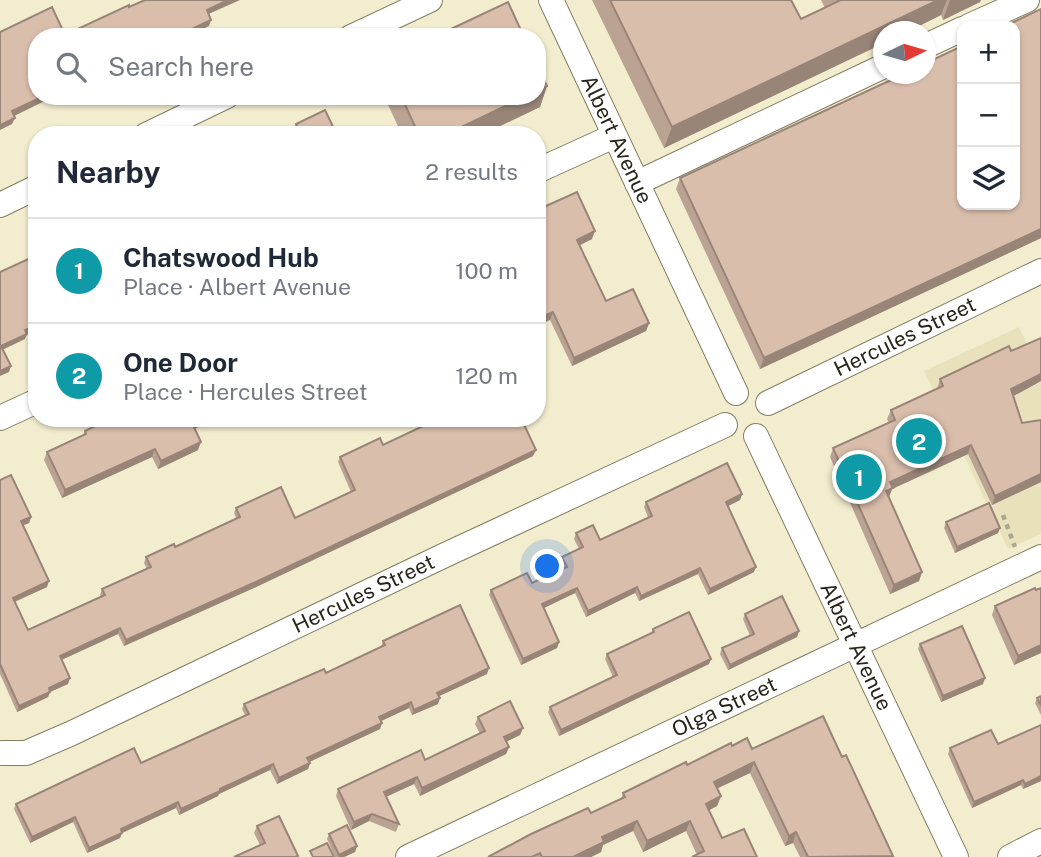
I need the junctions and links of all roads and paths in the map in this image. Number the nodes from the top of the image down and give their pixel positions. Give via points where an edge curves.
1 (430, 0) edge
2 (551, 0) edge
3 (1027, 0) edge
4 (980, 21) edge
5 (370, 28) edge
6 (957, 31) edge
7 (936, 41) edge
8 (873, 71) edge
9 (208, 105) edge
10 (165, 126) edge
11 (614, 135) junction
12 (546, 167) edge
13 (637, 183) junction
14 (28, 191) edge
15 (0, 205) edge
16 (1041, 271) edge
17 (736, 393) junction
18 (768, 403) junction
19 (28, 405) edge
20 (0, 418) edge
21 (725, 425) junction
22 (756, 436) junction
23 (1003, 515) dead end
24 (1016, 548) dead end
25 (1041, 557) edge
26 (856, 645) junction
27 (1, 749) edge
28 (1041, 841) edge
29 (408, 857) edge
30 (957, 857) edge
31 (972, 857) edge
32 (1010, 857) edge

1 - 5 street
2 - 11 street, Albert Avenue
3 - 4 street
6 - 7 street
8 - 13 street
9 - 10 street
11 - 12 street
11 - 13 street, Albert Avenue
13 - 17 street, Albert Avenue
14 - 15 street
16 - 18 street, Hercules Street
17 - 18 street via 754,391
17 - 21 street via 724,406
18 - 22 street via 770,418
19 - 20 street
21 - 22 street via 742,438
21 - 27 street, Hercules Street via 70,734 26,753
22 - 26 street, Albert Avenue
23 - 24 path
25 - 26 street, Olga Street
26 - 29 street, Olga Street
26 - 30 street, Albert Avenue
28 - 32 street
30 - 31 street

